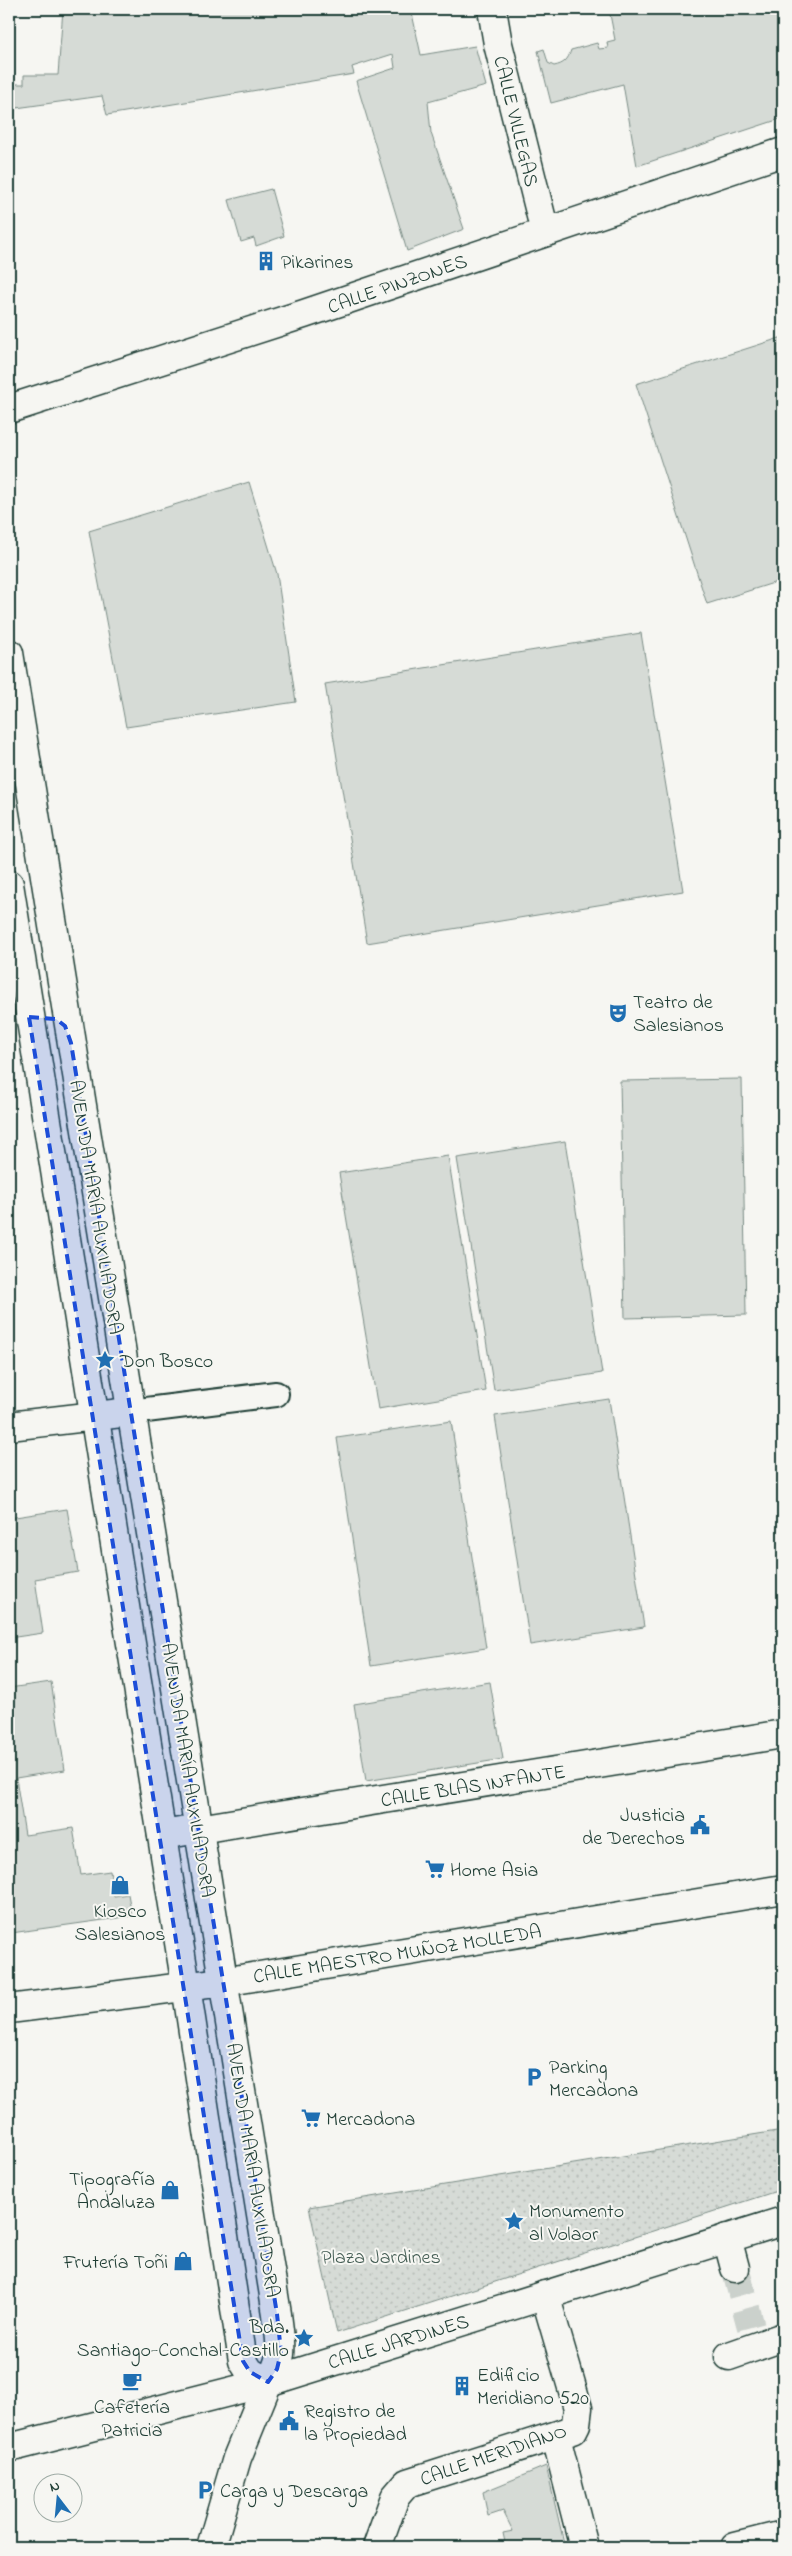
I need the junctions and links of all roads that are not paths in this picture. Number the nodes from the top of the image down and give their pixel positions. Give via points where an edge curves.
1 (492, 9) edge
2 (783, 152) edge
3 (545, 232) junction
4 (9, 409) edge
5 (9, 653) edge
6 (17, 755) edge
7 (9, 884) edge
8 (19, 1019) edge
9 (71, 1043) junction
10 (276, 1394) dead end
11 (130, 1412) junction
12 (94, 1417) junction
13 (9, 1426) edge
14 (783, 1734) edge
15 (200, 1830) junction
16 (162, 1835) junction
17 (783, 1889) edge
18 (224, 1982) junction
19 (186, 1986) junction
20 (9, 2009) edge
21 (783, 2221) edge
22 (726, 2238) junction
23 (734, 2268) tunnel mouth
24 (545, 2295) junction
25 (783, 2337) edge
26 (729, 2356) dead end
27 (268, 2382) junction
28 (556, 2437) junction
29 (9, 2448) edge
30 (783, 2536) edge
31 (211, 2547) edge
32 (377, 2547) edge
33 (584, 2547) edge
34 (735, 2547) edge

1 - 3 street, CALLE VILLEGAS
2 - 3 street, CALLE PINZONES
3 - 4 street, CALLE PINZONES
5 - 6 street, AVENIDA MARÍA AUXILIADORA
6 - 9 street, AVENIDA MARÍA AUXILIADORA
7 - 8 street, AVENIDA MARÍA AUXILIADORA
8 - 9 street via 56,1019 64,1026
8 - 12 street, AVENIDA MARÍA AUXILIADORA
9 - 11 street, AVENIDA MARÍA AUXILIADORA
10 - 11 lane
11 - 12 street
11 - 15 street, AVENIDA MARÍA AUXILIADORA
12 - 13 street
12 - 16 street, AVENIDA MARÍA AUXILIADORA
14 - 15 street, CALLE BLAS INFANTE
15 - 16 street, CALLE BLAS INFANTE
15 - 18 street, AVENIDA MARÍA AUXILIADORA
16 - 19 street, AVENIDA MARÍA AUXILIADORA
17 - 18 street, CALLE MAESTRO MUÑOZ MOLLEDA
18 - 19 street, CALLE MAESTRO MUÑOZ MOLLEDA
18 - 27 street, AVENIDA MARÍA AUXILIADORA via 277,2314 281,2352 277,2369
19 - 20 street, CALLE MAESTRO MUÑOZ MOLLEDA
19 - 27 street, AVENIDA MARÍA AUXILIADORA via 243,2361 250,2372
21 - 22 street, CALLE JARDINES
22 - 23 street
22 - 24 street, CALLE JARDINES
24 - 27 street, CALLE JARDINES
24 - 28 street, CALLE MERIDIANO via 578,2408 573,2430
25 - 26 street via 754,2337
27 - 29 street, CALLE JARDINES
27 - 31 street via 237,2458
28 - 32 street, CALLE MERIDIANO via 407,2483 395,2496
28 - 33 street
30 - 34 street

